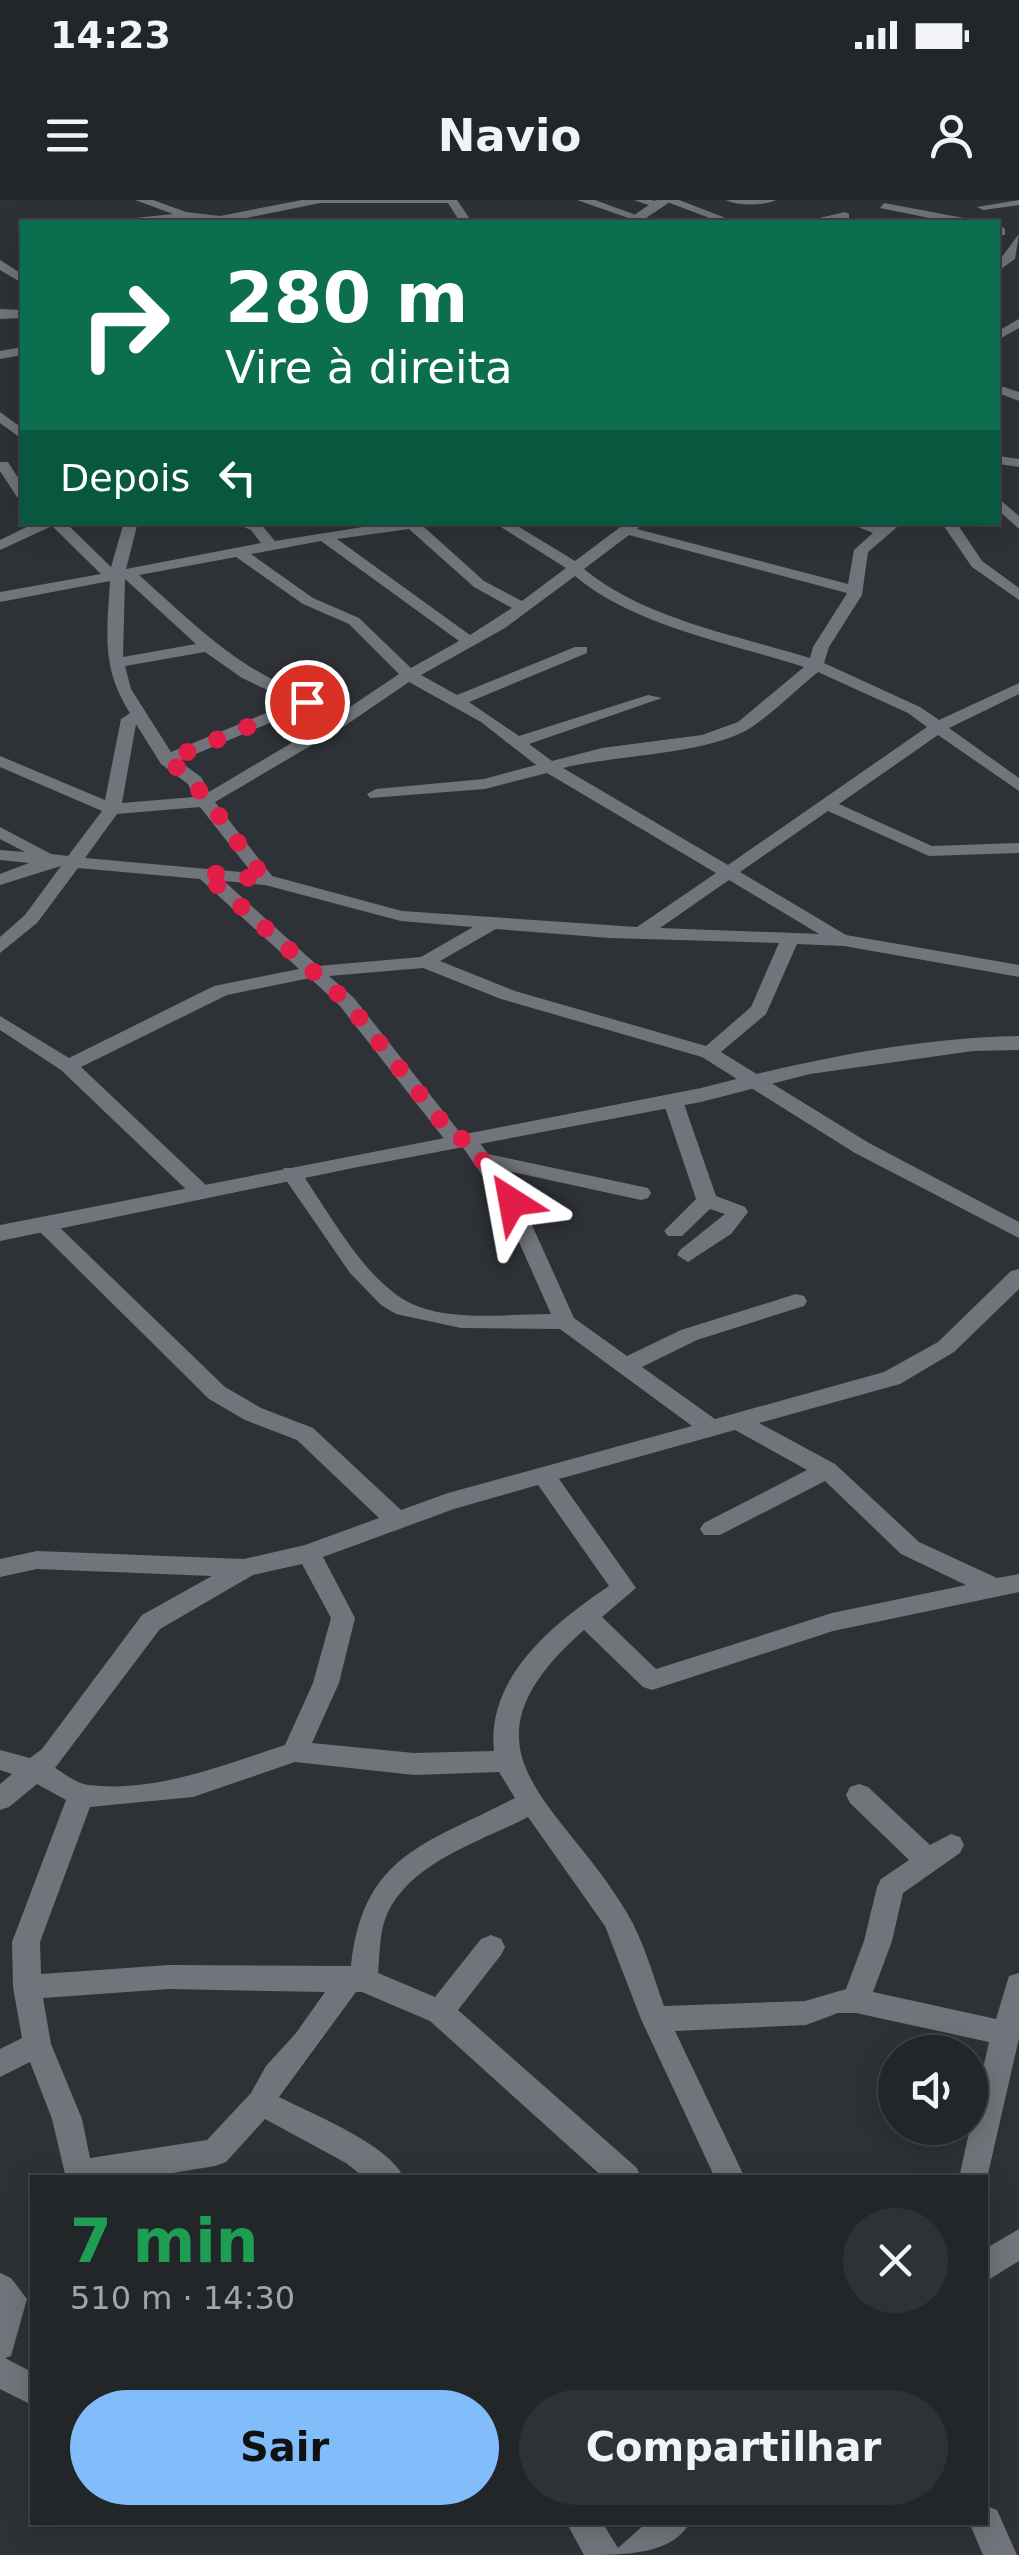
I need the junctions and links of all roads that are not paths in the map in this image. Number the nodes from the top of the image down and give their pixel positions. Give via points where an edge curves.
1 (141, 200) edge
2 (320, 200) edge
3 (583, 200) edge
4 (640, 200) edge
5 (732, 200) edge
6 (770, 200) edge
7 (840, 201) edge
8 (664, 202) edge
9 (1019, 202) edge
10 (286, 203) edge
11 (981, 204) edge
12 (884, 206) dead end
13 (189, 215) junction
14 (847, 219) edge
15 (151, 220) edge
16 (222, 220) edge
17 (232, 220) edge
18 (465, 220) edge
19 (633, 220) edge
20 (637, 220) edge
21 (723, 220) edge
22 (954, 220) edge
23 (1019, 237) edge
24 (1000, 265) edge
25 (0, 416) edge
26 (20, 434) edge
27 (2, 465) edge
28 (20, 491) edge
29 (1000, 504) edge
30 (46, 525) edge
31 (57, 525) edge
32 (130, 525) edge
33 (247, 525) edge
34 (404, 525) edge
35 (412, 525) edge
36 (505, 525) edge
37 (950, 525) edge
38 (1019, 525) edge
39 (633, 526) edge
40 (889, 526) edge
41 (324, 536) junction
42 (0, 546) edge
43 (272, 547) junction
44 (238, 552) junction
45 (577, 571) junction
46 (120, 576) junction
47 (854, 590) junction
48 (1019, 595) edge
49 (0, 597) edge
50 (521, 607) junction
51 (470, 643) junction
52 (208, 647) junction
53 (581, 650) dead end
54 (114, 663) junction
55 (816, 665) junction
56 (409, 675) junction
57 (1019, 688) edge
58 (654, 698) dead end
59 (457, 701) junction
60 (307, 702) junction
61 (349, 715) junction
62 (138, 716) junction
63 (938, 726) junction
64 (518, 742) junction
65 (168, 760) junction
66 (0, 761) edge
67 (550, 767) junction
68 (1019, 786) edge
69 (376, 794) dead end
70 (205, 802) junction
71 (828, 805) junction
72 (112, 809) junction
73 (0, 832) edge
74 (1019, 848) edge
75 (0, 855) edge
76 (63, 860) junction
77 (203, 872) junction
78 (730, 874) junction
79 (0, 880) edge
80 (266, 880) junction
81 (493, 923) junction
82 (641, 933) junction
83 (790, 938) junction
84 (844, 940) junction
85 (0, 947) edge
86 (426, 962) junction
87 (1019, 971) edge
88 (312, 972) junction
89 (0, 1022) edge
90 (1019, 1043) edge
91 (709, 1053) junction
92 (68, 1066) junction
93 (758, 1080) junction
94 (673, 1101) junction
95 (468, 1146) junction
96 (291, 1173) junction
97 (201, 1192) junction
98 (641, 1193) dead end
99 (707, 1200) junction
100 (44, 1224) junction
101 (675, 1231) dead end
102 (1019, 1231) edge
103 (0, 1233) edge
104 (688, 1255) dead end
105 (1019, 1276) edge
106 (796, 1301) dead end
107 (566, 1322) junction
108 (625, 1366) junction
109 (724, 1424) junction
110 (827, 1470) junction
111 (543, 1475) junction
112 (395, 1519) junction
113 (712, 1529) dead end
114 (310, 1553) junction
115 (0, 1568) edge
116 (244, 1568) junction
117 (1012, 1584) edge
118 (585, 1616) junction
119 (295, 1752) junction
120 (0, 1760) edge
121 (508, 1762) junction
122 (37, 1771) junction
123 (859, 1795) dead end
124 (81, 1796) junction
125 (0, 1800) edge
126 (532, 1802) junction
127 (491, 1946) dead end
128 (356, 1979) junction
129 (1019, 1985) edge
130 (27, 1986) junction
131 (856, 2001) junction
132 (440, 2012) junction
133 (655, 2019) junction
134 (1004, 2034) junction
135 (37, 2044) junction
136 (0, 2064) edge
137 (261, 2102) junction
138 (385, 2175) edge
139 (623, 2175) edge
140 (729, 2175) edge
141 (975, 2175) edge
142 (1019, 2243) edge
143 (988, 2265) edge
144 (14, 2297) edge
145 (0, 2344) edge
146 (0, 2372) edge
147 (30, 2389) edge
148 (584, 2525) edge
149 (670, 2525) edge
150 (986, 2525) edge
151 (604, 2555) edge
152 (632, 2555) edge
153 (1000, 2555) edge

1 - 13 street
2 - 10 street
2 - 18 street via 452,200
3 - 19 street
4 - 8 street
5 - 6 street
7 - 14 street
8 - 20 street
8 - 21 street
9 - 11 street
10 - 17 street
12 - 22 street
13 - 15 street
13 - 16 street
23 - 24 street
25 - 26 street
27 - 28 street
29 - 38 street
30 - 42 street
31 - 46 street
32 - 46 street
33 - 43 street
34 - 41 street
35 - 50 street via 479,584
36 - 45 street
37 - 48 street via 977,564
39 - 45 street
39 - 47 street
40 - 47 street via 861,550
41 - 43 street
41 - 51 street
43 - 44 street
44 - 46 street
44 - 56 street via 308,600 354,621
45 - 50 street
45 - 55 street via 594,588 634,607
46 - 49 street
46 - 52 street
46 - 54 street
47 - 55 street
50 - 51 street
51 - 56 street
52 - 54 street
52 - 60 street via 247,675
53 - 59 street
54 - 62 street
55 - 63 street
55 - 67 street via 759,716 718,736
56 - 59 street
56 - 61 street
57 - 63 street
58 - 64 street
59 - 64 street
60 - 61 street
60 - 65 street
61 - 70 street
62 - 65 street
62 - 72 street via 129,720
63 - 68 street
63 - 71 street
64 - 67 street
65 - 70 street via 195,781
66 - 72 street
67 - 69 street via 485,784
67 - 78 street
70 - 72 street
70 - 80 street
71 - 74 street via 928,851
71 - 78 street
72 - 76 street
73 - 76 street
75 - 76 street
76 - 77 street
76 - 79 street
76 - 85 street via 31,919
77 - 80 street
77 - 88 street
78 - 82 street
78 - 84 street
80 - 81 street via 401,916
81 - 82 street
81 - 86 street
82 - 83 street
83 - 84 street
83 - 91 street via 759,1010
84 - 87 street
86 - 88 street
86 - 91 street via 508,995
88 - 92 street via 221,990
88 - 95 street via 347,1002
89 - 92 street
90 - 93 street via 906,1053
91 - 93 street
92 - 97 street
93 - 94 street
93 - 102 street via 862,1148
94 - 95 street
94 - 99 street
95 - 96 street
95 - 98 street
95 - 107 street via 512,1202
96 - 97 street
96 - 107 street via 378,1289 404,1308 443,1317
97 - 100 street
99 - 101 street
99 - 104 street via 738,1212
100 - 103 street
100 - 112 street via 217,1393 305,1434
105 - 109 street via 922,1364
106 - 108 street via 689,1335
107 - 108 street
108 - 109 street
109 - 110 street
109 - 111 street
110 - 113 street
110 - 117 street via 910,1548
111 - 112 street
111 - 118 street via 624,1588
112 - 114 street
114 - 116 street
114 - 119 street via 343,1618 326,1683
115 - 116 street via 37,1560
116 - 122 street via 151,1622
117 - 118 street via 832,1622 652,1680
118 - 121 street via 528,1673 507,1719
119 - 121 street via 414,1764
119 - 124 street via 193,1786
120 - 122 street
121 - 126 street
122 - 124 street
122 - 125 street
123 - 131 street via 939,1853 890,1887
124 - 130 street via 26,1942
126 - 128 street via 407,1872 378,1903
126 - 133 street via 618,1920
127 - 132 street
128 - 130 street via 169,1977
128 - 132 street
128 - 137 street
129 - 134 street
130 - 135 street
131 - 133 street via 837,2000 806,2013
131 - 134 street
132 - 139 street
133 - 140 street
134 - 141 street
135 - 136 street
135 - 137 street via 80,2174 215,2152
137 - 138 street
142 - 143 street
144 - 145 street
146 - 147 street
148 - 151 street
149 - 152 street
150 - 153 street

